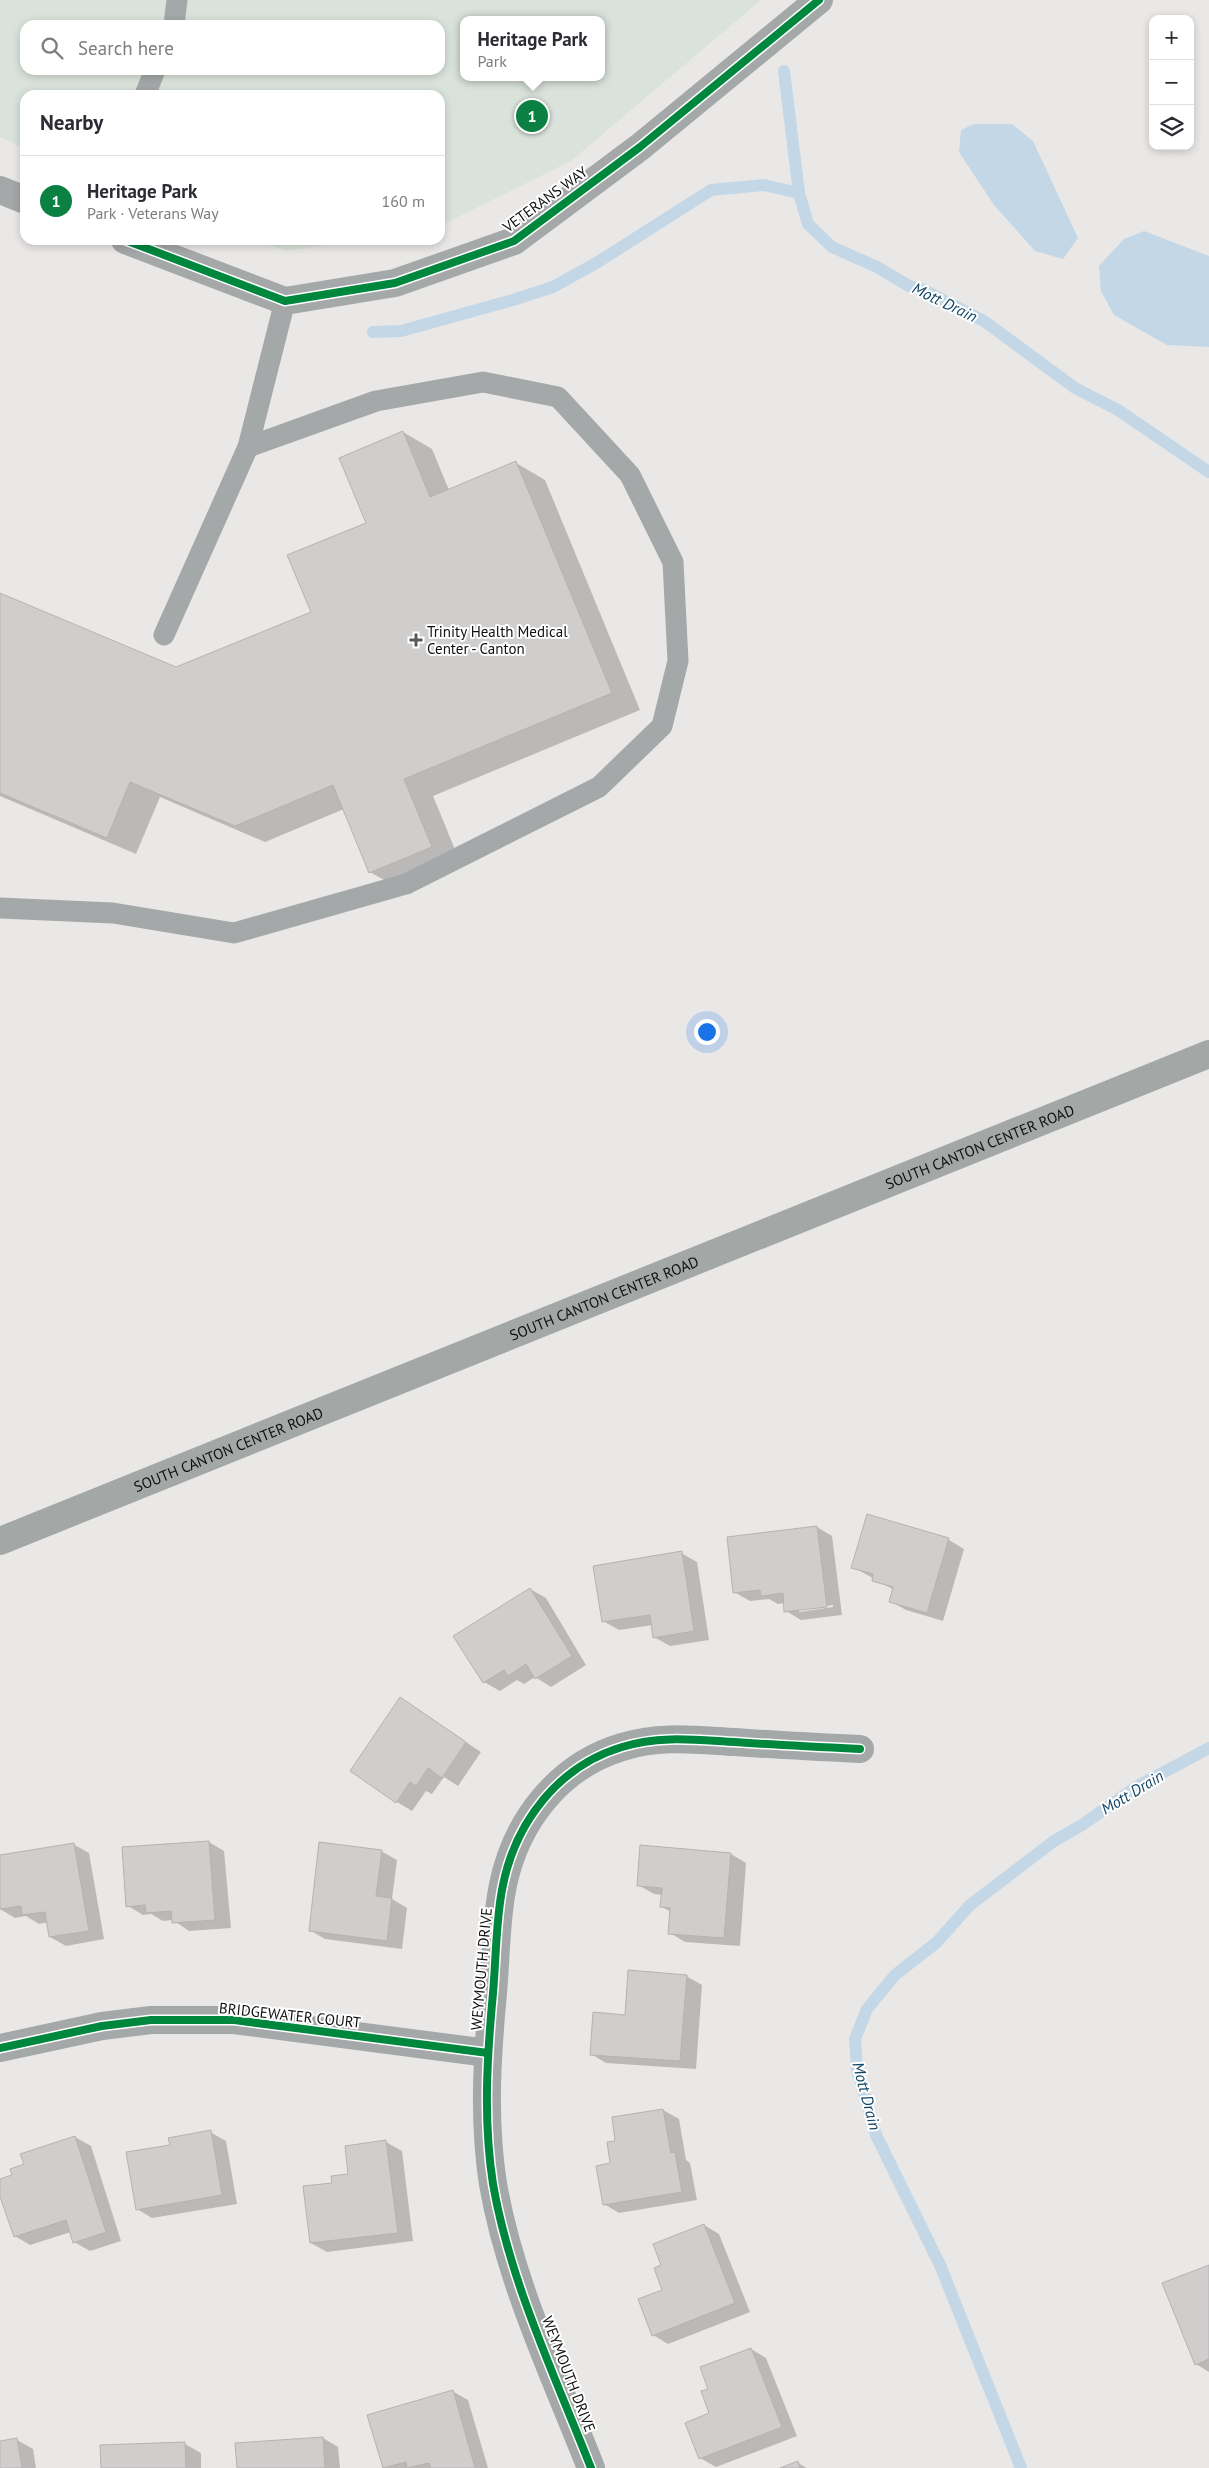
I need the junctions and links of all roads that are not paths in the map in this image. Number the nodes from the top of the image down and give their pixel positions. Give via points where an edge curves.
1 (177, 0) edge
2 (819, 0) edge
3 (175, 20) edge
4 (154, 75) edge
5 (147, 90) edge
6 (0, 190) edge
7 (20, 198) edge
8 (138, 245) edge
9 (285, 301) junction
10 (248, 447) junction
11 (164, 635) dead end
12 (0, 908) edge
13 (1209, 1054) edge
14 (0, 1541) edge
15 (860, 1749) dead end
16 (0, 2048) edge
17 (488, 2053) junction
18 (591, 2468) edge

1 - 3 lane
2 - 9 street, VETERANS WAY via 640,147 514,241 395,283
4 - 5 lane
6 - 7 street
8 - 9 street
9 - 10 lane
10 - 11 lane
10 - 12 lane via 376,401 483,382 558,397 630,476 673,562 678,661 662,726 599,787 406,884 234,933 113,912
13 - 14 main road, SOUTH CANTON CENTER ROAD
15 - 17 street, WEYMOUTH DRIVE via 660,1738 621,1747 580,1766 558,1782 540,1801 516,1843 502,1885
16 - 17 street, BRIDGEWATER COURT via 110,2025 151,2020 225,2020
17 - 18 street, WEYMOUTH DRIVE via 485,2100 493,2183 504,2233 528,2307

